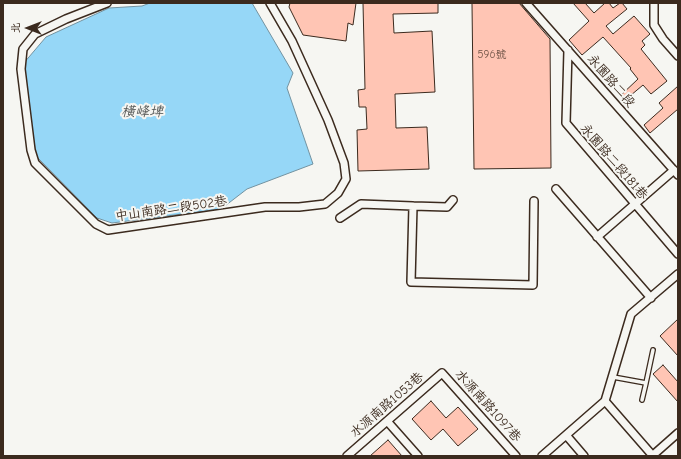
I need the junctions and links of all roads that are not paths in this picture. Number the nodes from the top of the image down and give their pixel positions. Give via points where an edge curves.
1 (107, 3) edge
2 (270, 3) edge
3 (526, 3) edge
4 (654, 3) edge
5 (568, 50) junction
6 (678, 56) edge
7 (676, 172) edge
8 (556, 189) dead end
9 (452, 200) dead end
10 (534, 201) dead end
11 (635, 204) junction
12 (413, 206) junction
13 (340, 218) dead end
14 (597, 237) junction
15 (678, 254) edge
16 (678, 274) edge
17 (650, 298) junction
18 (653, 350) dead end
19 (442, 373) joint
20 (613, 377) junction
21 (646, 383) junction
22 (642, 400) dead end
23 (605, 401) junction
24 (387, 421) junction
25 (678, 433) edge
26 (566, 435) junction
27 (347, 456) edge
28 (418, 456) edge
29 (516, 456) edge
30 (542, 456) edge
31 (584, 456) edge
32 (653, 456) edge

1 - 2 street, 中山南路二段502巷 via 36,34 24,49 21,69 30,150 35,163 96,224 108,230 265,207 325,204 338,193 346,179 344,163 328,120 292,40
3 - 5 street, 永園路二段
4 - 6 street via 654,25
5 - 7 street, 永園路二段
5 - 11 street, 永園路二段181巷 via 566,124
7 - 11 street
8 - 14 street
9 - 12 street via 447,207
10 - 12 street via 533,285 411,282
11 - 14 street
11 - 15 street, 永園路二段181巷
12 - 13 street via 361,204
14 - 17 street
16 - 17 street
17 - 20 street via 631,314
18 - 21 lane
19 - 24 street, 水源南路1053巷
19 - 29 street, 水源南路1097巷
20 - 21 lane
20 - 23 street
21 - 22 lane
23 - 26 street
23 - 32 street
24 - 27 street, 水源南路1053巷
24 - 28 street
25 - 32 street
26 - 30 street
26 - 31 street

